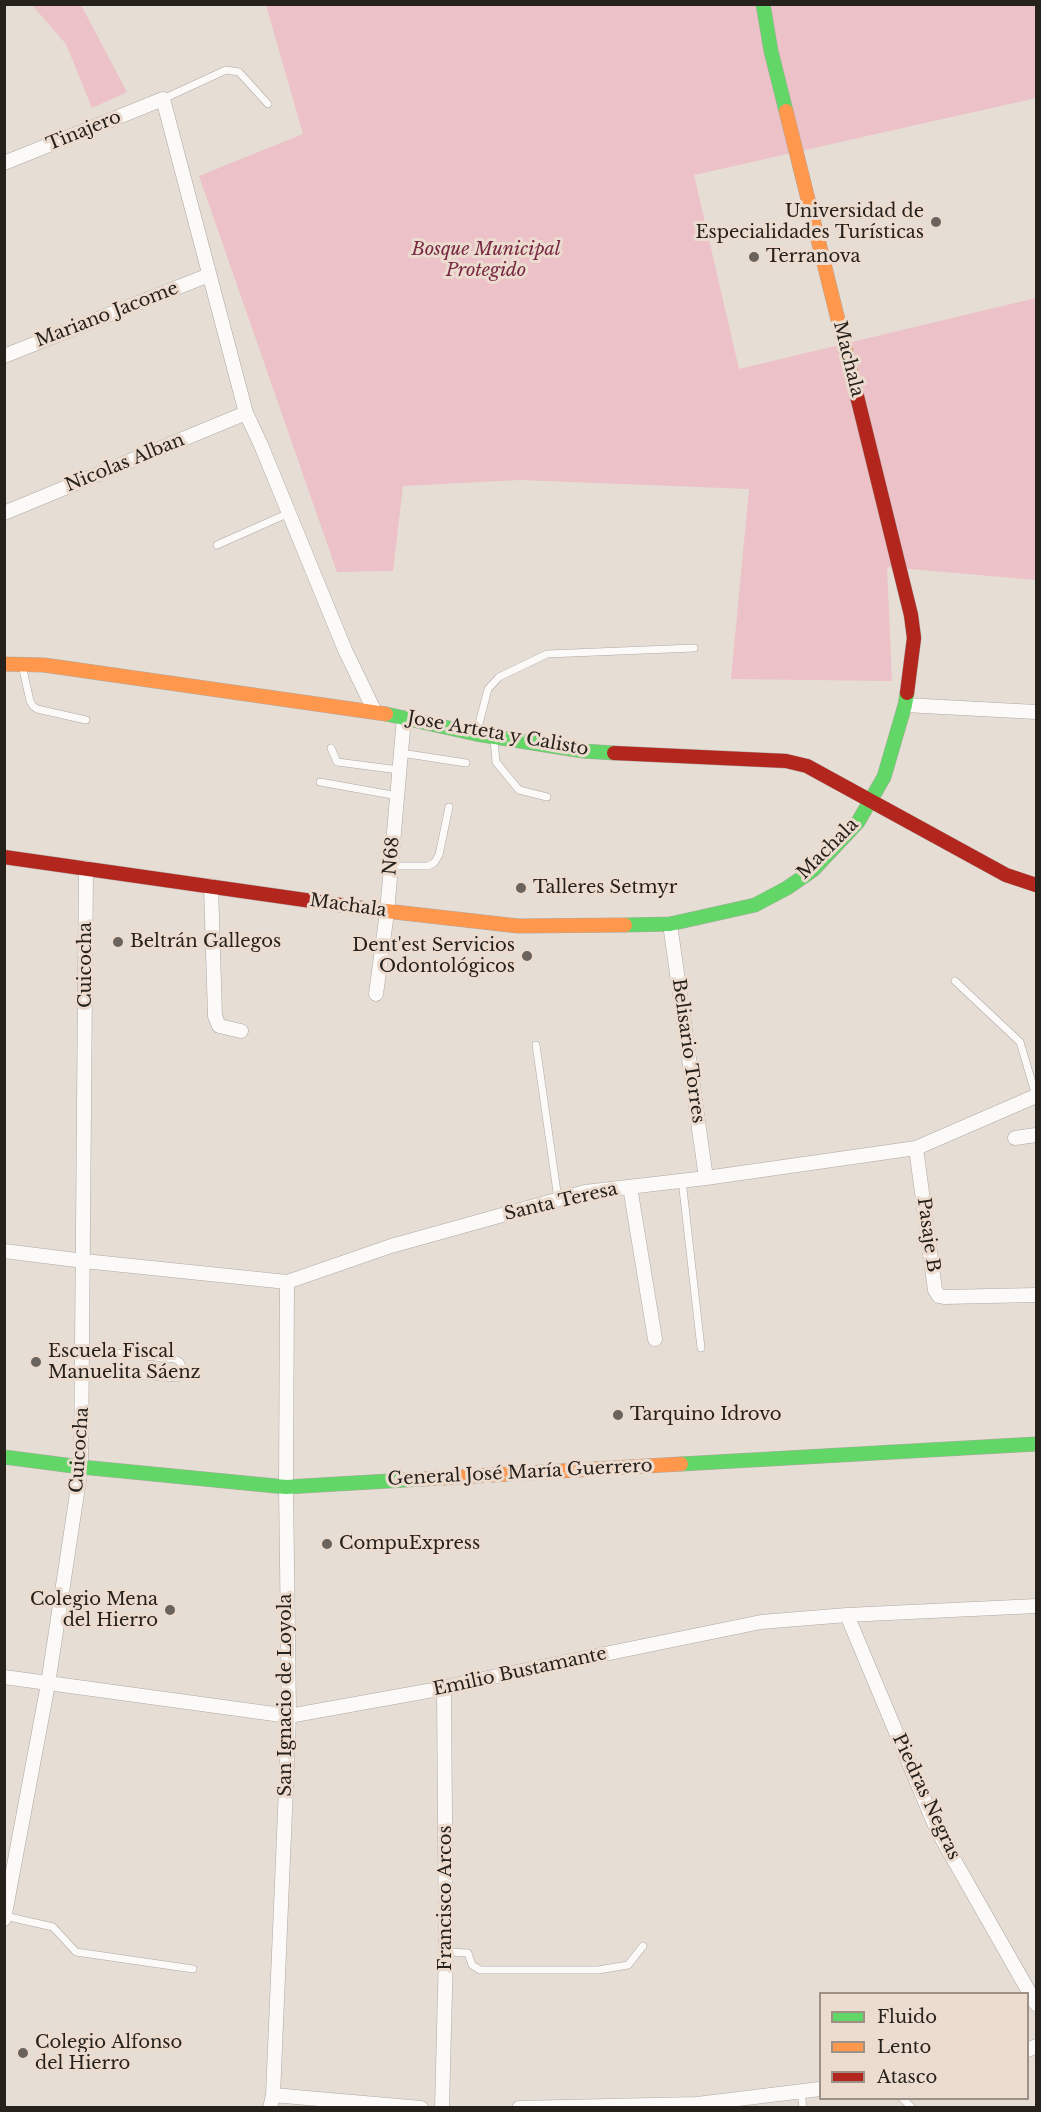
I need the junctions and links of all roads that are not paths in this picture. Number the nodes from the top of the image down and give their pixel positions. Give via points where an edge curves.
1 (763, 4) edge
2 (163, 99) junction
3 (268, 104) dead end
4 (4, 163) edge
5 (209, 275) junction
6 (4, 356) edge
7 (246, 413) junction
8 (4, 513) edge
9 (289, 513) junction
10 (217, 545) dead end
11 (694, 648) dead end
12 (22, 663) junction
13 (4, 664) edge
14 (905, 705) junction
15 (375, 712) junction
16 (1036, 712) edge
17 (404, 718) junction
18 (86, 720) dead end
19 (476, 734) junction
20 (494, 737) junction
21 (331, 748) dead end
22 (401, 753) junction
23 (466, 763) dead end
24 (399, 770) junction
25 (320, 782) dead end
26 (398, 796) junction
27 (547, 797) dead end
28 (871, 801) junction
29 (449, 807) dead end
30 (4, 857) edge
31 (392, 866) junction
32 (86, 868) junction
33 (1036, 885) edge
34 (212, 886) junction
35 (387, 912) junction
36 (670, 924) junction
37 (955, 981) dead end
38 (376, 994) dead end
39 (241, 1030) dead end
40 (536, 1045) dead end
41 (1036, 1096) edge
42 (1036, 1135) edge
43 (1015, 1138) dead end
44 (916, 1148) junction
45 (706, 1178) junction
46 (682, 1180) junction
47 (630, 1187) junction
48 (558, 1199) junction
49 (4, 1251) edge
50 (84, 1262) junction
51 (287, 1282) junction
52 (1036, 1295) edge
53 (655, 1340) dead end
54 (701, 1348) dead end
55 (83, 1350) junction
56 (84, 1372) junction
57 (1036, 1444) edge
58 (4, 1457) edge
59 (81, 1467) junction
60 (286, 1487) junction
61 (1036, 1606) edge
62 (847, 1615) junction
63 (4, 1677) edge
64 (48, 1684) junction
65 (444, 1689) junction
66 (289, 1716) junction
67 (5, 1918) edge
68 (643, 1946) dead end
69 (446, 1952) junction
70 (193, 1969) dead end
71 (1036, 2004) edge
72 (819, 2090) edge
73 (801, 2092) junction
74 (272, 2101) edge
75 (421, 2108) edge
76 (442, 2108) edge
77 (519, 2108) edge
78 (803, 2108) edge

1 - 14 street, Machala via 771,51 911,615 914,638
2 - 3 lane via 226,69 239,72
2 - 4 street, Tinajero
2 - 5 street
5 - 6 street, Mariano Jacome
5 - 7 street
7 - 8 street, Nicolas Alban
7 - 9 street
9 - 10 lane
9 - 15 street
11 - 19 lane via 547,654 499,676 488,689
12 - 13 street, Jose Arteta y Calisto
12 - 15 street, Jose Arteta y Calisto
12 - 18 lane via 33,706
14 - 16 street
14 - 28 street, Machala via 884,777
15 - 17 street, Jose Arteta y Calisto
17 - 19 street, Jose Arteta y Calisto
17 - 22 street, N68
19 - 20 street, Jose Arteta y Calisto
20 - 27 lane via 496,762 519,790
20 - 28 street, Jose Arteta y Calisto via 583,751 786,761 807,766
21 - 24 lane via 337,762
22 - 23 lane
22 - 24 street, N68
24 - 26 street, N68
25 - 26 lane
26 - 31 street, N68
28 - 33 street, Jose Arteta y Calisto via 1006,875
28 - 36 street, Machala via 842,841 813,870 787,888 755,905
29 - 31 lane via 434,863
30 - 32 street, Machala
31 - 35 street, N68
32 - 34 street, Machala
32 - 50 street, Cuicocha
34 - 35 street, Machala
34 - 39 street via 215,1016 219,1026
35 - 36 street, Machala via 518,926
35 - 38 street, N68
36 - 45 street, Belisario Torres
37 - 41 lane via 1020,1042
40 - 48 lane
41 - 44 street, Santa Teresa
42 - 43 street
44 - 45 street, Santa Teresa
44 - 52 street, Pasaje B via 935,1290 939,1296
45 - 46 street, Santa Teresa
46 - 47 street, Santa Teresa
46 - 54 lane
47 - 48 street, Santa Teresa
47 - 53 street
48 - 51 street, Santa Teresa via 391,1246
49 - 50 street, Santa Teresa
50 - 51 street, Santa Teresa
50 - 55 street, Cuicocha
51 - 60 street, San Ignacio de Loyola
55 - 56 street, Cuicocha
55 - 56 lane via 175,1359 183,1369 178,1378
56 - 59 street, Cuicocha
57 - 60 street, General José María Guerrero
58 - 59 street, General José María Guerrero
59 - 60 street, General José María Guerrero
59 - 64 street, Cuicocha
60 - 66 street, San Ignacio de Loyola
61 - 62 street, Emilio Bustamante
62 - 65 street, Emilio Bustamante via 761,1622
62 - 71 street, Piedras Negras via 937,1830
63 - 64 street, Emilio Bustamante
64 - 66 street, Emilio Bustamante
64 - 67 street, Cuicocha
65 - 66 street, Emilio Bustamante
65 - 69 street, Francisco Arcos
66 - 74 street, San Ignacio de Loyola
67 - 70 lane via 52,1927 76,1952
68 - 69 lane via 628,1965 598,1970 480,1970 472,1965 468,1953
69 - 76 street, Francisco Arcos
72 - 73 street
73 - 77 street via 697,2104
73 - 78 lane
74 - 75 street

